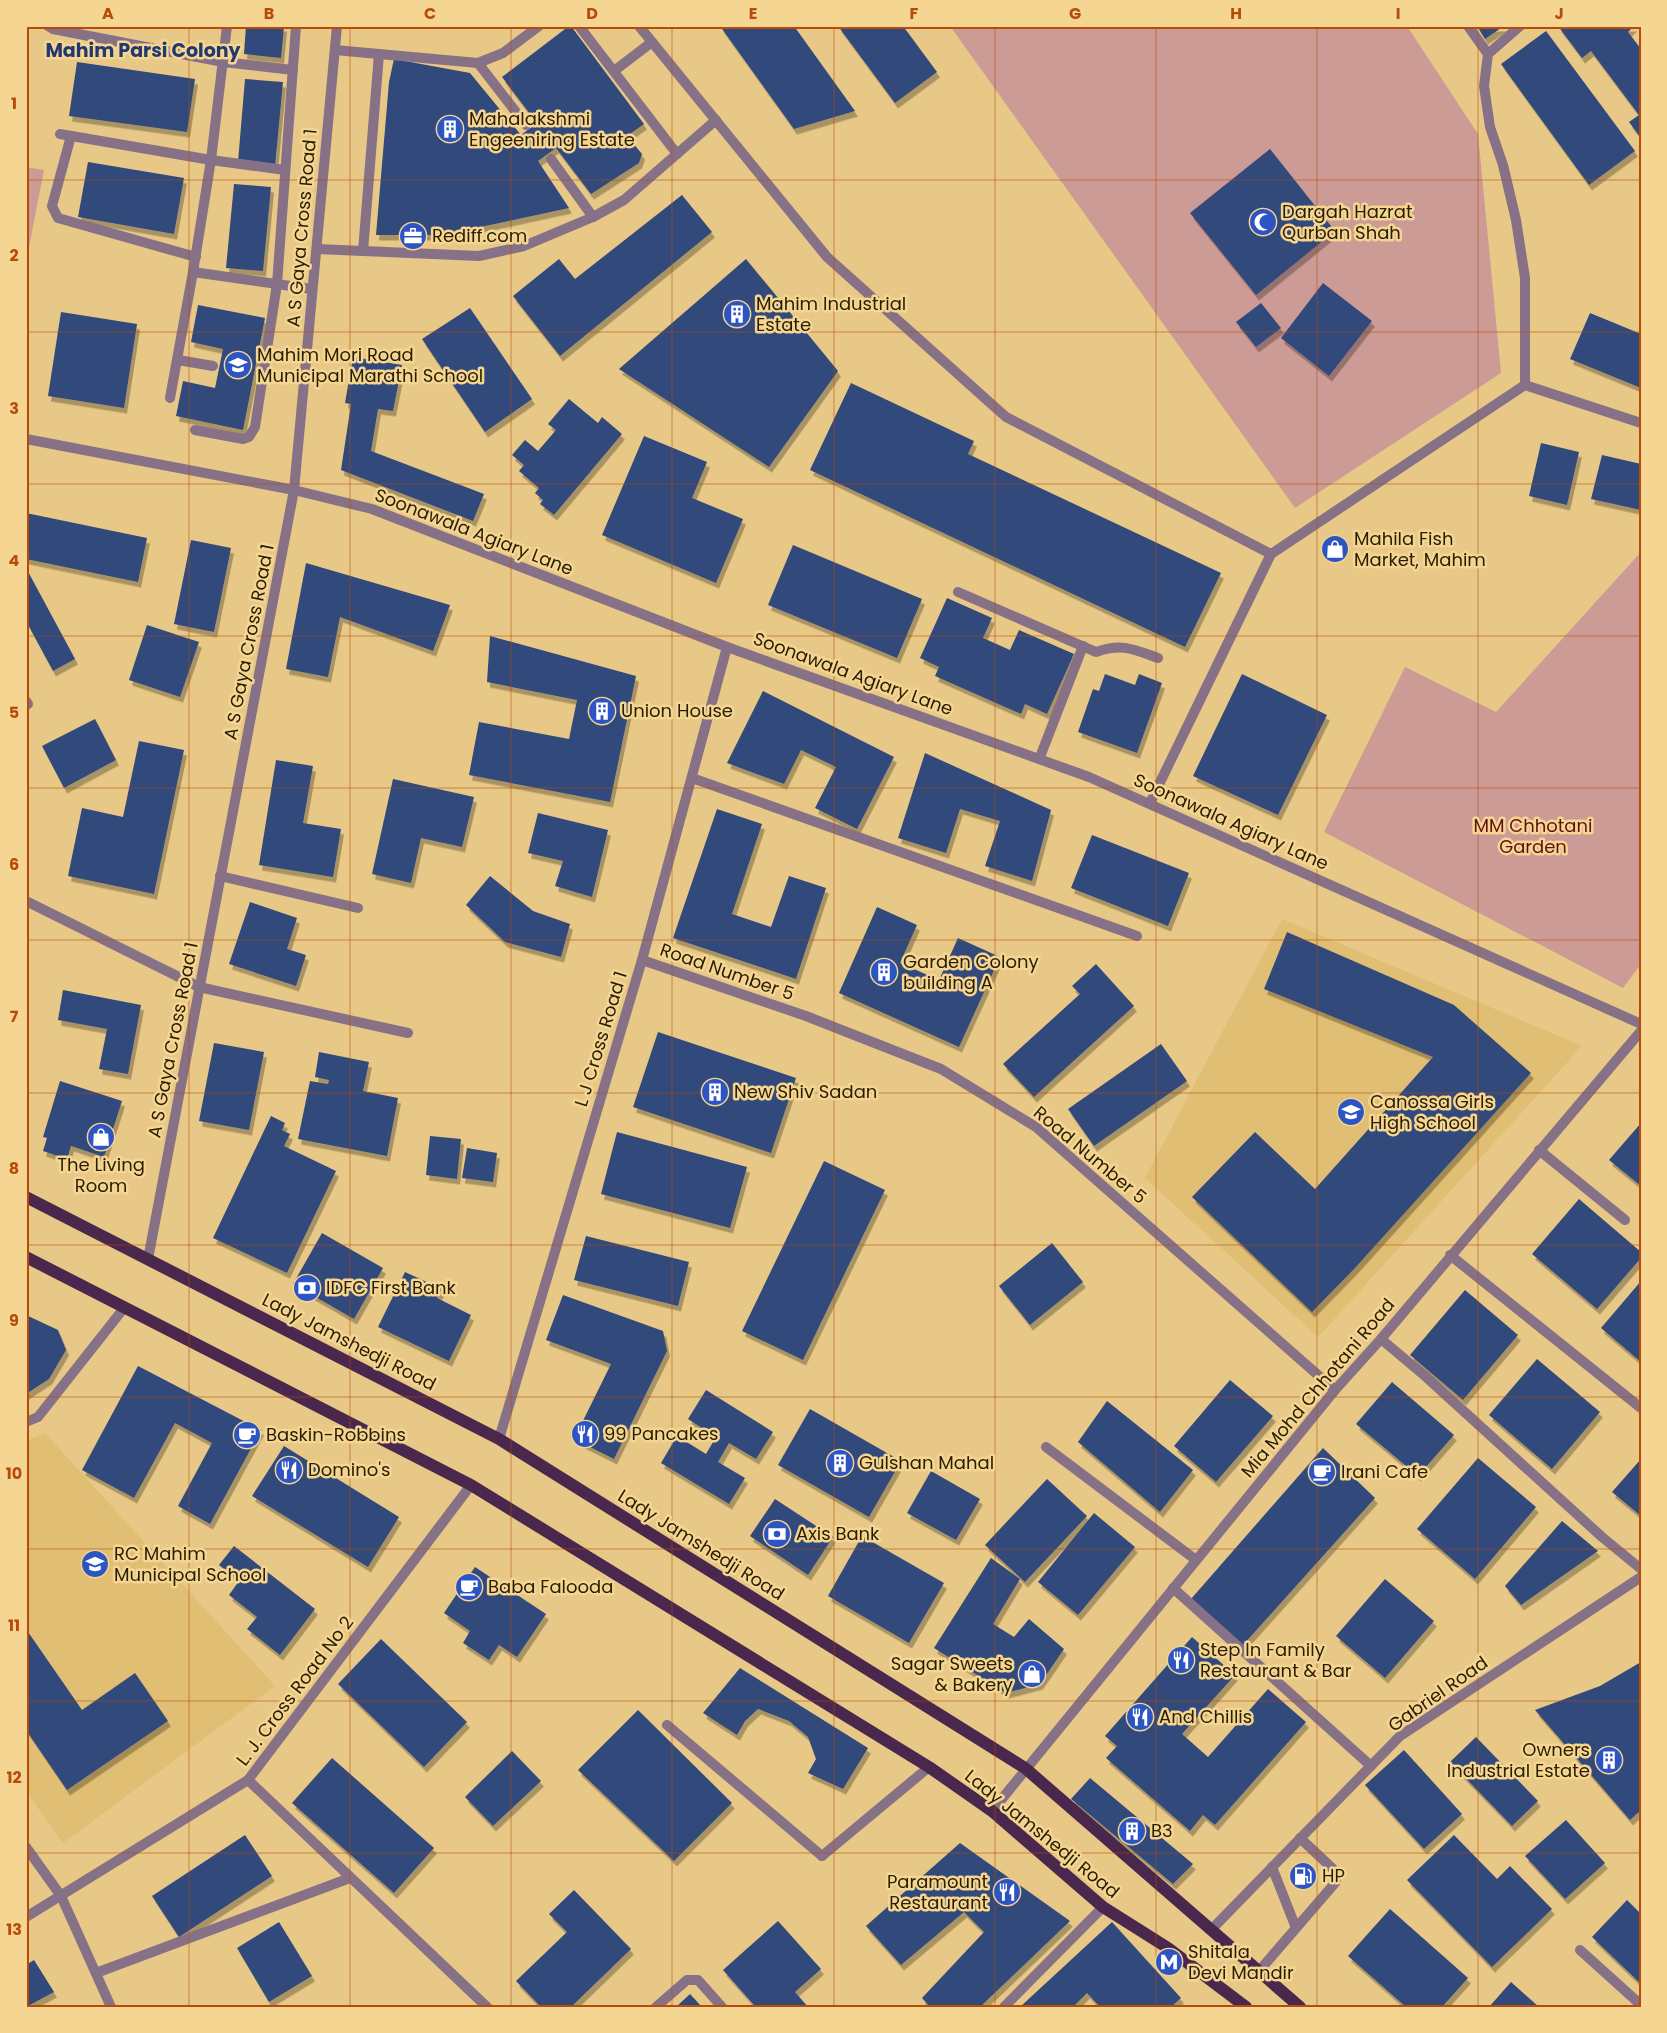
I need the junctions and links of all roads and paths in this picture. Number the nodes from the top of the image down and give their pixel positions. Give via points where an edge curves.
1 (48, 26) edge
2 (227, 26) edge
3 (296, 26) edge
4 (337, 26) edge
5 (539, 26) edge
6 (579, 26) edge
7 (639, 26) edge
8 (1468, 26) edge
9 (1520, 26) edge
10 (652, 42) junction
11 (335, 50) junction
12 (379, 54) junction
13 (1488, 54) junction
14 (223, 62) junction
15 (478, 62) junction
16 (293, 70) junction
17 (614, 71) junction
18 (716, 120) junction
19 (526, 125) dead end
20 (60, 134) dead end
21 (71, 136) junction
22 (677, 154) junction
23 (211, 160) junction
24 (551, 160) dead end
25 (285, 170) junction
26 (594, 217) junction
27 (317, 249) junction
28 (364, 251) junction
29 (196, 256) junction
30 (193, 272) junction
31 (276, 284) junction
32 (312, 289) junction
33 (178, 360) junction
34 (213, 366) dead end
35 (1524, 385) junction
36 (170, 398) dead end
37 (1641, 423) edge
38 (195, 430) dead end
39 (26, 440) edge
40 (294, 490) junction
41 (1271, 554) junction
42 (958, 592) dead end
43 (1083, 646) junction
44 (727, 647) junction
45 (1158, 658) dead end
46 (1040, 757) junction
47 (692, 778) junction
48 (1150, 803) junction
49 (220, 876) junction
50 (26, 901) edge
51 (358, 908) dead end
52 (1137, 936) dead end
53 (642, 960) junction
54 (199, 987) junction
55 (1641, 1024) edge
56 (1641, 1031) edge
57 (408, 1033) dead end
58 (1539, 1150) junction
59 (26, 1198) edge
60 (1625, 1220) dead end
61 (1450, 1255) junction
62 (26, 1257) edge
63 (148, 1259) junction
64 (124, 1308) junction
65 (1381, 1339) junction
66 (1335, 1390) junction
67 (1641, 1408) edge
68 (26, 1422) edge
69 (499, 1439) junction
70 (1046, 1447) dead end
71 (471, 1485) junction
72 (1196, 1560) junction
73 (1640, 1576) edge
74 (1173, 1588) junction
75 (667, 1725) dead end
76 (1371, 1766) junction
77 (928, 1768) junction
78 (1025, 1768) junction
79 (248, 1780) junction
80 (992, 1811) junction
81 (1300, 1838) junction
82 (26, 1847) edge
83 (1272, 1867) junction
84 (350, 1878) junction
85 (61, 1896) junction
86 (1103, 1907) junction
87 (26, 1917) edge
88 (1296, 1928) junction
89 (1212, 1929) junction
90 (1580, 1950) dead end
91 (1259, 1970) junction
92 (96, 1973) junction
93 (1641, 2005) edge
94 (111, 2007) edge
95 (487, 2007) edge
96 (656, 2007) edge
97 (722, 2007) edge
98 (1004, 2007) edge
99 (1246, 2007) edge
100 (1300, 2007) edge

1 - 14 street
2 - 14 street
3 - 16 street
4 - 11 street, A S Gaya Cross Road 1
5 - 15 street via 503,53
6 - 17 street
7 - 10 street
8 - 13 street
9 - 13 street
10 - 17 street
10 - 18 street
11 - 12 street
11 - 27 street, A S Gaya Cross Road 1
12 - 15 street
12 - 28 street
13 - 35 street via 1484,86 1490,127 1516,220 1525,278
14 - 16 street
14 - 23 street
15 - 19 street
16 - 25 street
17 - 22 street
18 - 22 street
18 - 41 street via 827,257 1006,417
20 - 21 street
21 - 23 street
21 - 29 street via 52,206 58,218
22 - 26 street via 624,200
23 - 25 street
23 - 29 street
24 - 26 street
25 - 31 street
26 - 28 street via 524,246 479,256
27 - 28 street
27 - 32 street, A S Gaya Cross Road 1
29 - 30 street
30 - 31 street
30 - 33 street
31 - 32 street
31 - 38 street via 253,432 243,439
32 - 40 street, A S Gaya Cross Road 1
33 - 34 street
33 - 36 street
35 - 37 street
35 - 41 street
39 - 40 street, Soonawala Agiary Lane
40 - 44 street, Soonawala Agiary Lane via 372,508
40 - 49 street, A S Gaya Cross Road 1
41 - 48 street
42 - 43 street
43 - 45 street via 1096,652 1112,646 1130,648
43 - 46 street
44 - 46 street, Soonawala Agiary Lane
44 - 47 street, L J Cross Road 1
46 - 48 street, Soonawala Agiary Lane
47 - 52 street
47 - 53 street, L J Cross Road 1
48 - 55 street, Soonawala Agiary Lane
49 - 51 street
49 - 54 street, A S Gaya Cross Road 1
50 - 54 street
53 - 66 street, Road Number 5 via 806,1016 941,1069 988,1096 1036,1127
53 - 69 street, L J Cross Road 1
54 - 57 street
54 - 63 street, A S Gaya Cross Road 1
56 - 58 street, Mia Mohd Chhotani Road
58 - 60 street
58 - 61 street, Mia Mohd Chhotani Road
59 - 63 main road, Lady Jamshedji Road
61 - 65 street, Mia Mohd Chhotani Road
61 - 67 street
62 - 64 main road, Lady Jamshedji Road
63 - 69 main road, Lady Jamshedji Road
64 - 68 street via 38,1417
64 - 71 main road, Lady Jamshedji Road
65 - 66 street, Mia Mohd Chhotani Road
65 - 73 street
66 - 72 street, Mia Mohd Chhotani Road
69 - 78 main road, Lady Jamshedji Road
70 - 72 street
71 - 77 main road, Lady Jamshedji Road
71 - 79 street, L. J. Cross Road No 2
72 - 74 street, Mia Mohd Chhotani Road
73 - 76 street, Gabriel Road via 1400,1736
74 - 76 street
74 - 78 street, Mia Mohd Chhotani Road
75 - 77 street via 822,1856
76 - 81 street, Gabriel Road
77 - 80 main road, Lady Jamshedji Road
78 - 80 street, Mia Mohd Chhotani Road
78 - 89 main road, Lady Jamshedji Road
79 - 84 street
79 - 85 street, L. J. Cross Road No 2
80 - 86 main road, Lady Jamshedji Road
81 - 83 street, Gabriel Road
81 - 88 street via 1336,1875 1335,1883
82 - 85 street
83 - 88 street
83 - 89 street, Gabriel Road
84 - 92 street
84 - 95 street
85 - 87 street, L. J. Cross Road No 2
85 - 92 street
86 - 98 street
86 - 99 main road, Lady Jamshedji Road via 1168,1948
88 - 91 street
89 - 91 main road, Lady Jamshedji Road
90 - 93 street
91 - 100 main road, Lady Jamshedji Road
92 - 94 street
96 - 97 street via 687,1980 698,1980

